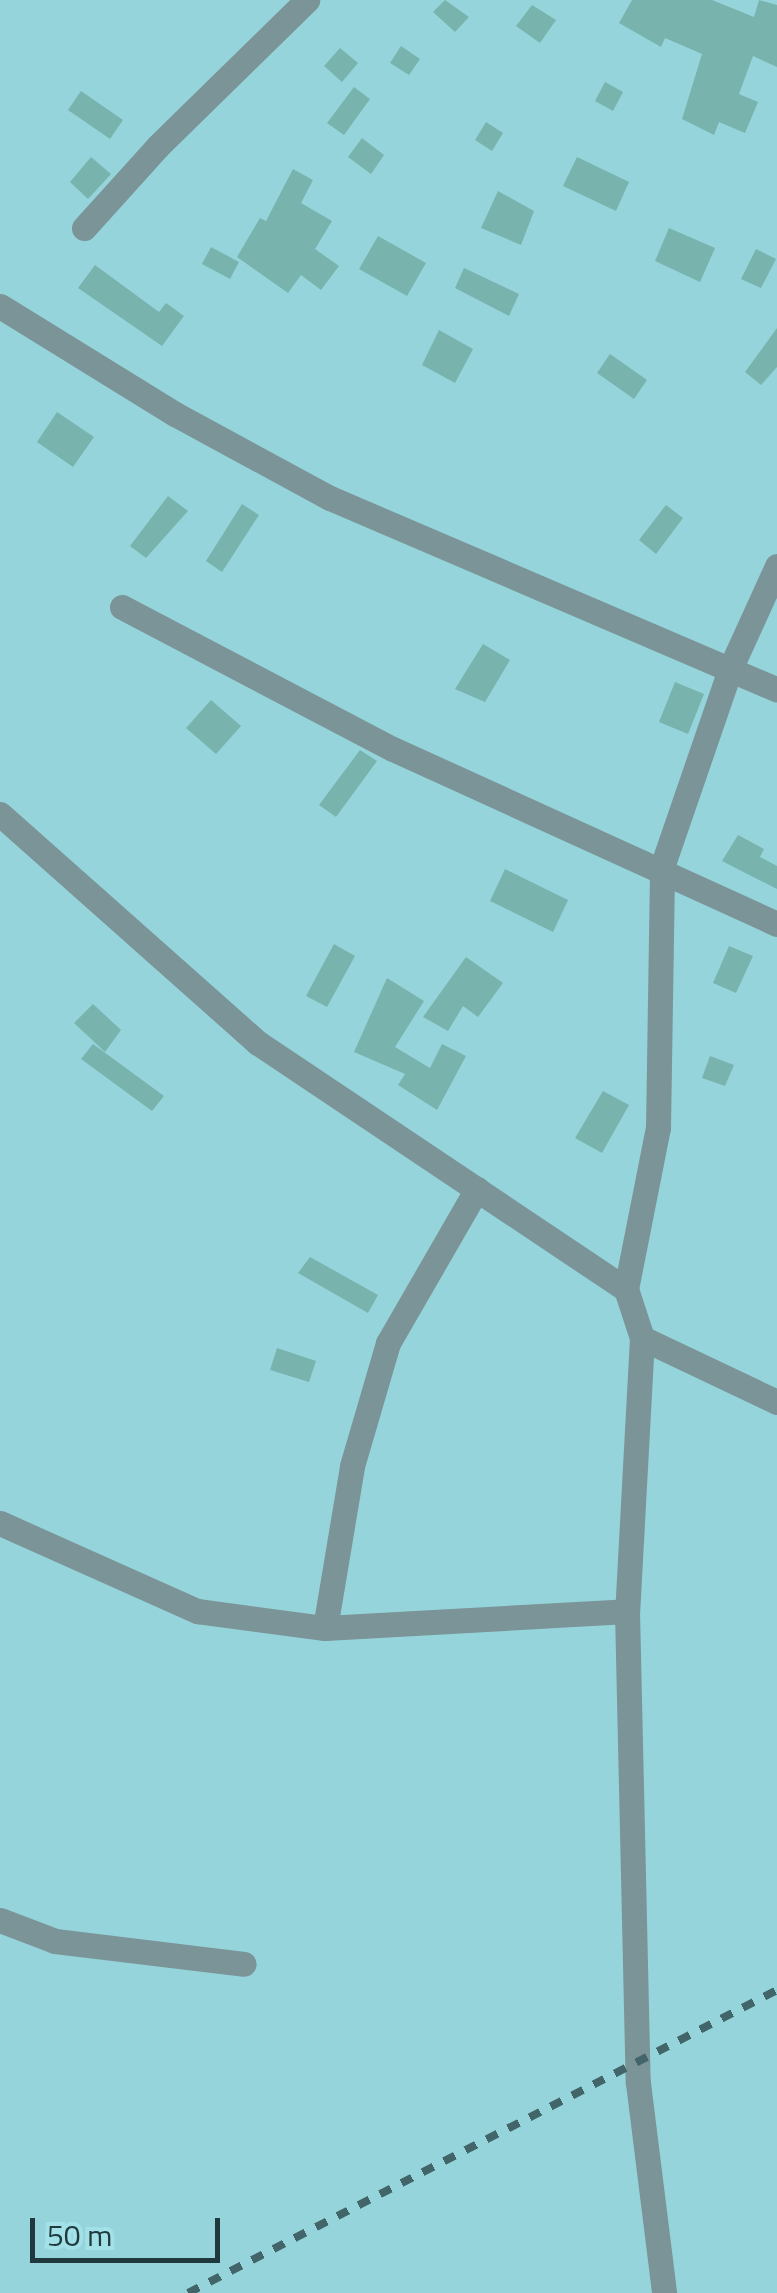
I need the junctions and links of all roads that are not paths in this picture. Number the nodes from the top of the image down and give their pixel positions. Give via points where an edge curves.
1 (307, 0) edge
2 (84, 228) dead end
3 (0, 306) edge
4 (777, 566) edge
5 (122, 607) dead end
6 (731, 667) junction
7 (777, 690) edge
8 (0, 814) edge
9 (662, 868) junction
10 (777, 924) edge
11 (477, 1189) junction
12 (626, 1288) junction
13 (642, 1338) junction
14 (777, 1402) edge
15 (0, 1523) edge
16 (626, 1610) junction
17 (324, 1628) junction
18 (0, 1920) edge
19 (244, 1964) dead end
20 (664, 2293) edge

1 - 2 street
3 - 6 street via 175,414 330,498
4 - 6 street
5 - 9 street via 393,748
6 - 7 street
6 - 9 street
8 - 11 street via 258,1043
9 - 10 street
9 - 12 street via 658,1128
11 - 12 street
11 - 17 street via 388,1343 352,1466
12 - 13 street
13 - 14 street
13 - 16 street
15 - 17 street via 197,1611
16 - 17 street
16 - 20 street via 638,2083
18 - 19 street via 55,1940

